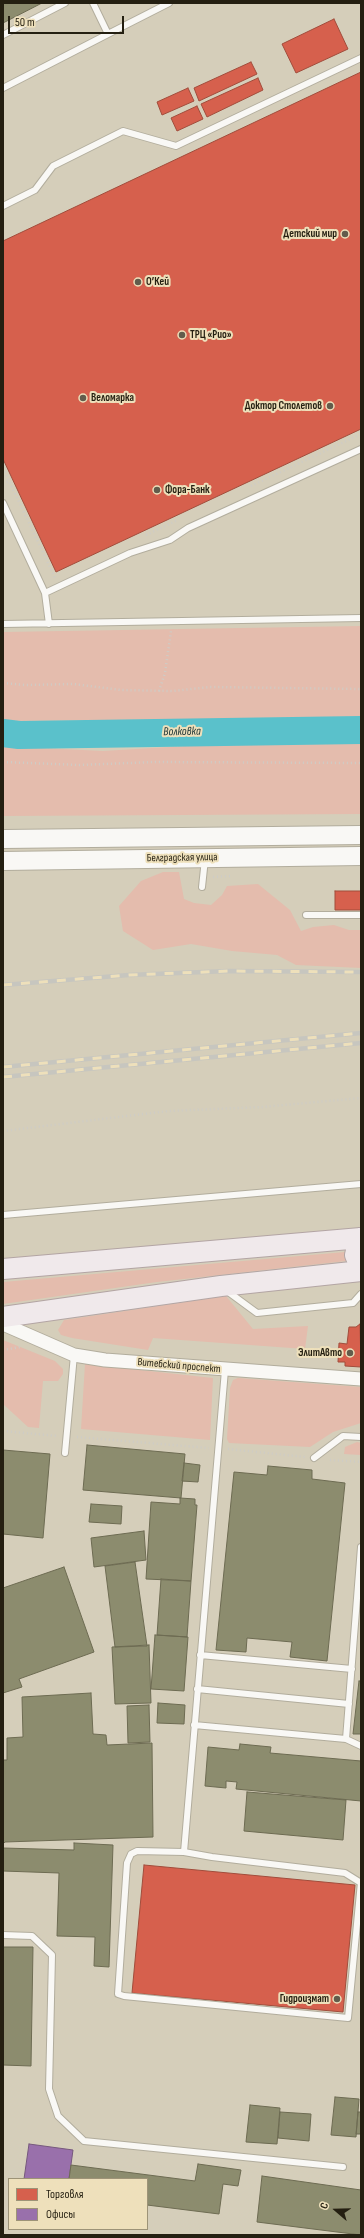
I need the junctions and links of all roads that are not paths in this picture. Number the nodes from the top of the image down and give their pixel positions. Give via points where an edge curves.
1 (65, 3) edge
2 (93, 3) edge
3 (168, 3) edge
4 (108, 34) junction
5 (3, 35) edge
6 (361, 58) edge
7 (3, 88) edge
8 (3, 206) edge
9 (361, 449) edge
10 (3, 502) edge
11 (45, 593) junction
12 (361, 618) edge
13 (3, 624) edge
14 (49, 624) junction
15 (361, 835) edge
16 (3, 839) edge
17 (361, 856) edge
18 (205, 857) junction
19 (3, 862) edge
20 (202, 887) dead end
21 (306, 915) dead end
22 (361, 915) edge
23 (361, 1184) edge
24 (3, 1215) edge
25 (360, 1238) edge
26 (3, 1269) edge
27 (361, 1270) edge
28 (221, 1286) junction
29 (361, 1294) edge
30 (3, 1318) edge
31 (3, 1324) edge
32 (74, 1354) junction
33 (225, 1370) junction
34 (361, 1379) edge
35 (361, 1437) edge
36 (65, 1453) dead end
37 (314, 1458) road end
38 (361, 1548) edge
39 (200, 1655) junction
40 (352, 1669) junction
41 (197, 1689) junction
42 (349, 1704) junction
43 (194, 1725) junction
44 (346, 1739) junction
45 (361, 1746) edge
46 (184, 1852) junction
47 (361, 1882) edge
48 (3, 1935) edge
49 (343, 2166) dead end

1 - 5 lane
2 - 4 lane
3 - 4 lane
4 - 7 lane
6 - 8 lane via 176,146 123,131 53,166 35,190
9 - 11 lane via 188,528 170,540 130,553
10 - 11 lane
11 - 14 lane
12 - 14 lane
13 - 14 lane
15 - 16 street, Белградская улица
17 - 18 street, Белградская улица
18 - 19 street, Белградская улица
18 - 20 lane
21 - 22 lane
23 - 24 lane
25 - 26 main road
25 - 27 main road via 355,1255
27 - 28 main road
28 - 29 lane via 257,1313 353,1303
28 - 30 main road
31 - 32 street, Витебский проспект
32 - 33 street, Витебский проспект via 105,1360
32 - 36 lane
33 - 34 street, Витебский проспект
33 - 39 lane
35 - 37 lane via 343,1436
38 - 40 lane
39 - 40 lane
39 - 41 lane
40 - 42 lane
41 - 42 lane
41 - 43 lane
42 - 44 lane
43 - 44 lane
43 - 46 lane
44 - 45 lane
46 - 47 lane via 345,1873
46 - 47 lane via 137,1851 131,1854 127,1863 118,1994 348,2018
48 - 49 lane via 32,1936 52,1955 49,2090 58,2116 84,2141

